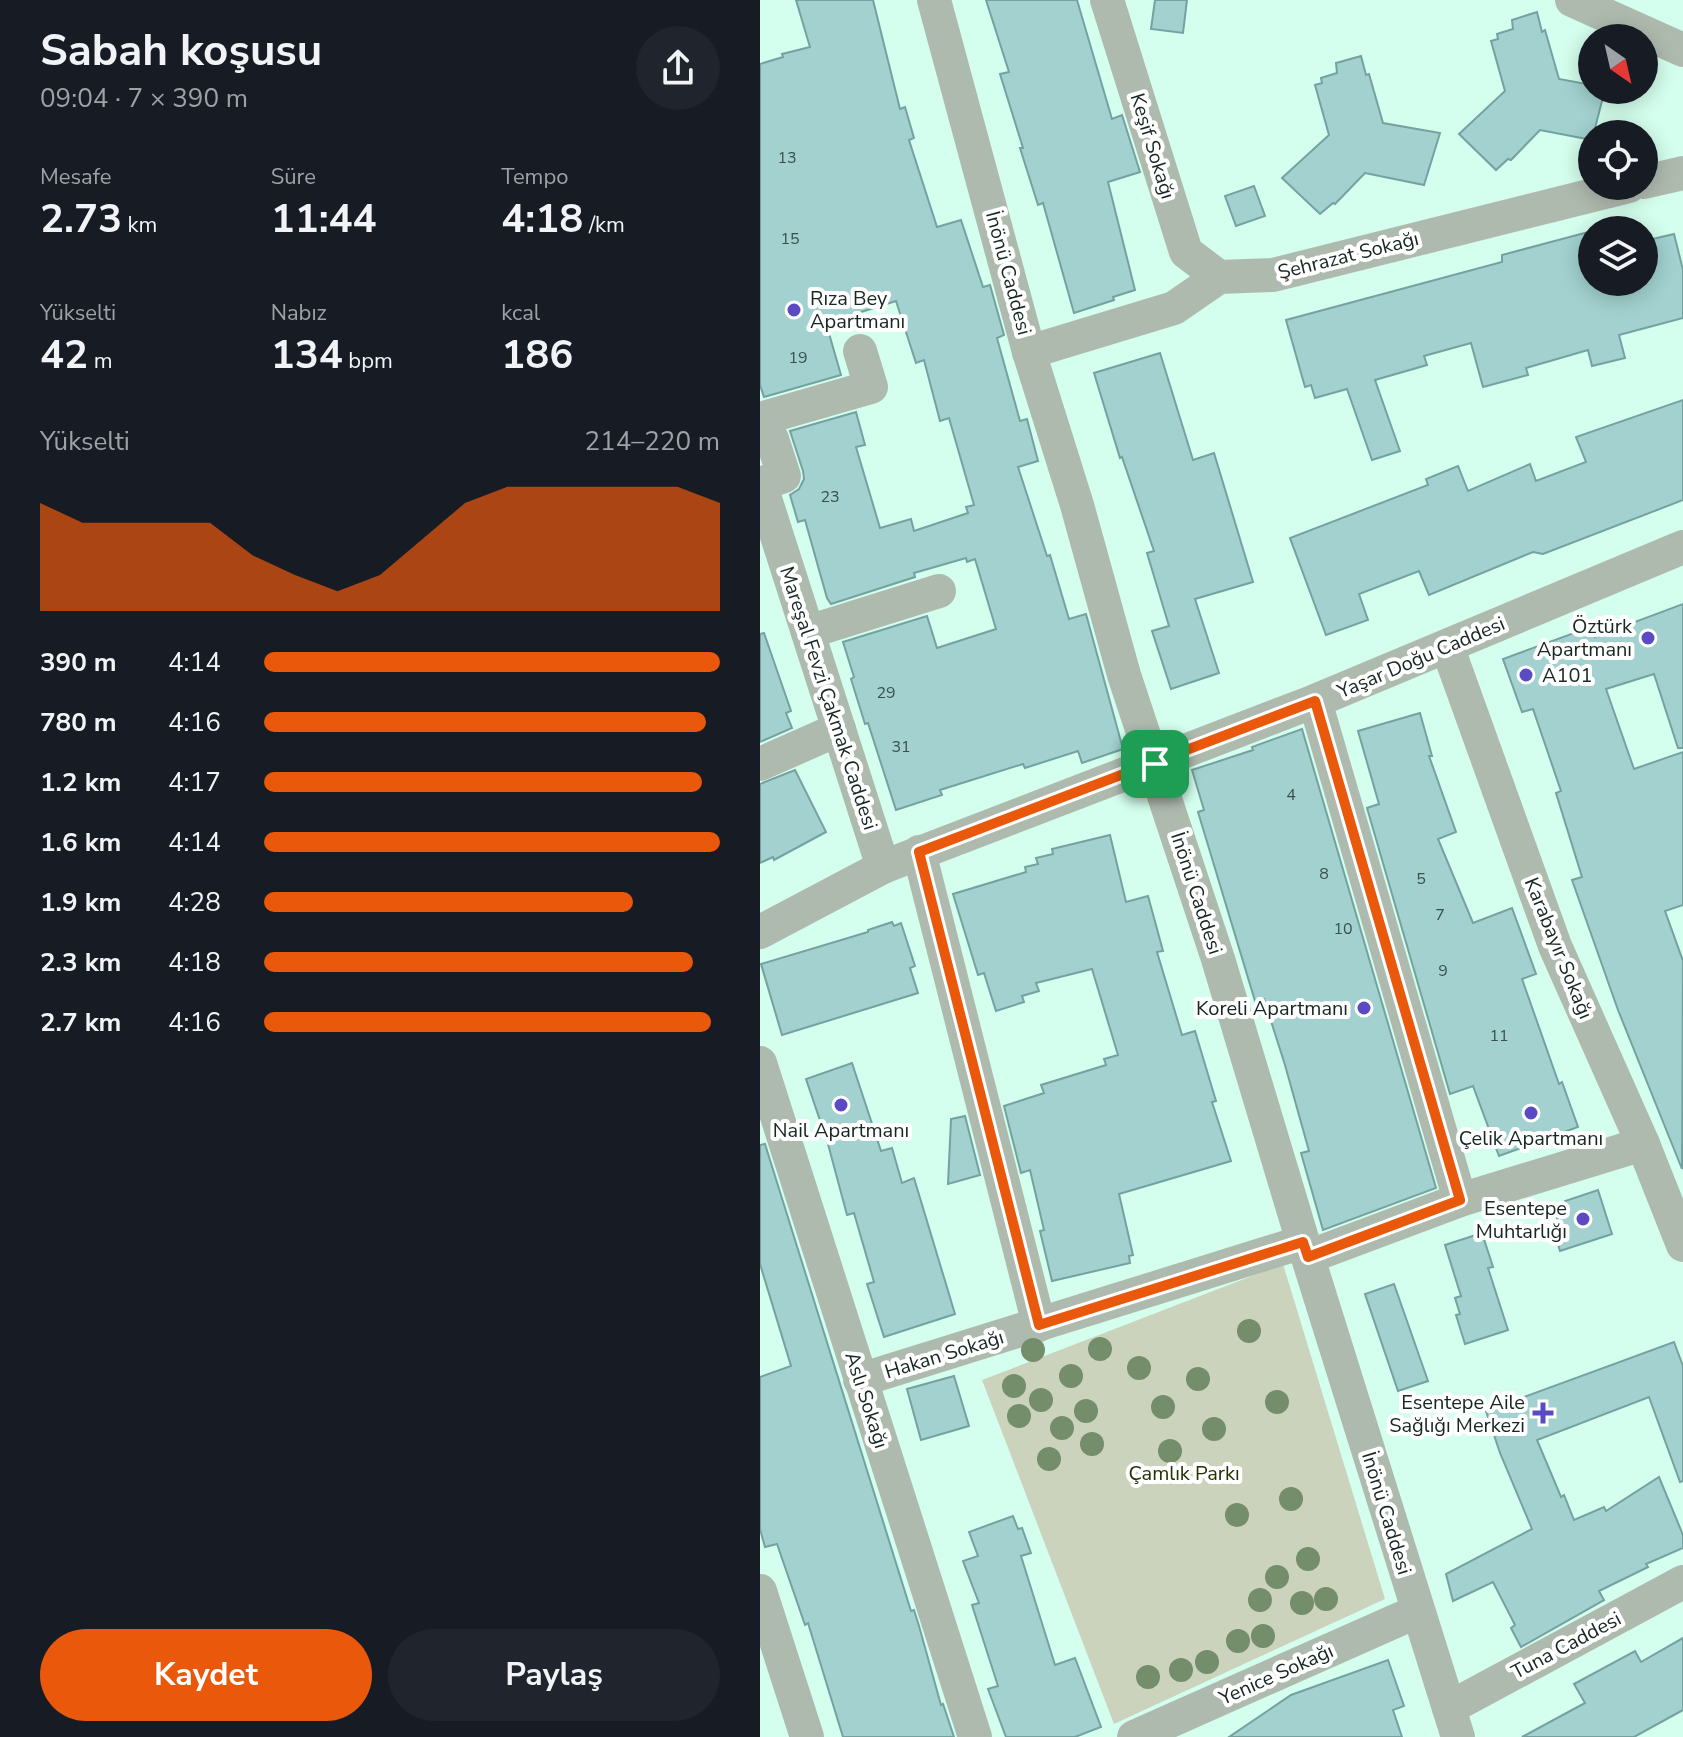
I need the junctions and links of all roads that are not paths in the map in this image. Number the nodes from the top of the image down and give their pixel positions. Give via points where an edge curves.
1 (934, 0) edge
2 (1107, 0) edge
3 (1572, 0) edge
4 (1683, 50) edge
5 (1683, 173) edge
6 (1658, 179) edge
7 (1578, 199) edge
8 (1219, 277) junction
9 (860, 351) dead end
10 (1029, 352) junction
11 (766, 429) edge
12 (760, 483) edge
13 (1683, 547) edge
14 (939, 591) dead end
15 (818, 621) junction
16 (1447, 646) junction
17 (841, 672) dead end
18 (1315, 701) junction
19 (839, 729) junction
20 (760, 764) edge
21 (1155, 764) junction
22 (919, 852) junction
23 (883, 867) junction
24 (760, 932) edge
25 (760, 1063) edge
26 (1643, 1144) junction
27 (1460, 1200) junction
28 (1683, 1245) edge
29 (1305, 1249) junction
30 (1039, 1325) junction
31 (860, 1380) junction
32 (1683, 1582) edge
33 (760, 1591) edge
34 (1418, 1611) junction
35 (1453, 1722) edge
36 (807, 1737) edge
37 (975, 1737) edge
38 (1134, 1737) edge

1 - 10 street, İnönü Caddesi
2 - 8 street, Keşif Sokağı via 1186,252
3 - 4 street
5 - 6 street
7 - 8 street, Şehrazat Sokağı via 1273,275
8 - 10 street via 1174,308
9 - 11 street via 871,387
10 - 21 street, İnönü Caddesi
11 - 12 street via 784,476
12 - 15 street, Mareşal Fevzi Çakmak Caddesi via 786,564
13 - 16 street, Yaşar Doğu Caddesi
14 - 15 street
15 - 17 street
15 - 19 street, Mareşal Fevzi Çakmak Caddesi
16 - 18 street, Yaşar Doğu Caddesi
16 - 26 street, Karabayır Sokağı via 1555,946
18 - 21 street, Yaşar Doğu Caddesi
18 - 27 street
19 - 20 street
19 - 23 street, Mareşal Fevzi Çakmak Caddesi
21 - 22 street, Yaşar Doğu Caddesi
21 - 29 street, İnönü Caddesi
22 - 23 street, Yaşar Doğu Caddesi
22 - 30 street
23 - 24 street, Yaşar Doğu Caddesi
25 - 31 street, Aslı Sokağı
26 - 27 street, Hakan Sokağı
26 - 28 street, Karabayır Sokağı
27 - 29 street, Hakan Sokağı
29 - 30 street, Hakan Sokağı
29 - 34 street, İnönü Caddesi
30 - 31 street, Hakan Sokağı
31 - 37 street, Aslı Sokağı
32 - 35 street, Tuna Caddesi
33 - 36 street
34 - 35 street, İnönü Caddesi
34 - 38 street, Yenice Sokağı

